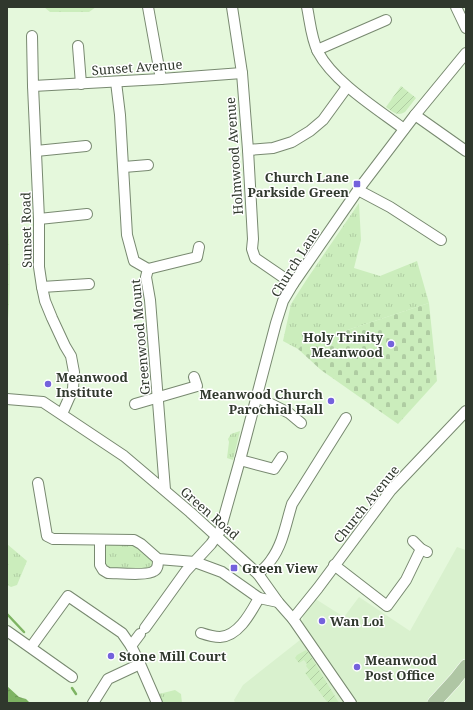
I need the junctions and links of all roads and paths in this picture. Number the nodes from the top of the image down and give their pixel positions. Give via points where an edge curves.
1 (148, 7) edge
2 (232, 7) edge
3 (307, 7) edge
4 (456, 7) edge
5 (386, 20) dead end
6 (466, 28) edge
7 (32, 36) dead end
8 (78, 46) dead end
9 (317, 50) junction
10 (466, 52) edge
11 (242, 73) junction
12 (161, 79) junction
13 (116, 82) junction
14 (81, 84) junction
15 (33, 86) junction
16 (347, 87) junction
17 (414, 115) junction
18 (404, 129) junction
19 (86, 146) dead end
20 (248, 150) junction
21 (36, 151) junction
22 (466, 151) edge
23 (148, 165) dead end
24 (124, 167) junction
25 (358, 190) junction
26 (86, 214) dead end
27 (39, 218) junction
28 (441, 240) dead end
29 (199, 247) dead end
30 (148, 269) junction
31 (89, 284) dead end
32 (293, 284) junction
33 (42, 287) junction
34 (194, 377) dead end
35 (257, 397) junction
36 (158, 398) junction
37 (7, 399) edge
38 (134, 404) dead end
39 (466, 411) edge
40 (62, 414) junction
41 (346, 418) dead end
42 (301, 423) dead end
43 (282, 457) dead end
44 (240, 460) junction
45 (38, 483) dead end
46 (165, 490) junction
47 (217, 536) junction
48 (100, 540) junction
49 (413, 541) dead end
50 (158, 560) junction
51 (195, 562) junction
52 (334, 565) junction
53 (258, 574) junction
54 (259, 598) junction
55 (278, 602) junction
56 (293, 619) junction
57 (7, 630) edge
58 (201, 633) dead end
59 (131, 646) junction
60 (31, 647) junction
61 (140, 664) junction
62 (466, 666) edge
63 (72, 677) dead end
64 (93, 703) edge
65 (157, 703) edge
66 (351, 703) edge
67 (437, 703) edge

1 - 12 street
2 - 11 street, Holmwood Avenue
3 - 9 street
4 - 6 street
5 - 9 street
7 - 15 street, Sunset Road
8 - 14 street
9 - 16 street via 325,64
10 - 17 street, Church Lane
11 - 12 street, Sunset Avenue
11 - 20 street, Holmwood Avenue
12 - 13 street, Sunset Avenue
13 - 14 street, Sunset Avenue
13 - 24 street, Greenwood Mount
14 - 15 street, Sunset Avenue
15 - 21 street, Sunset Road
16 - 18 street
16 - 20 street via 323,120 310,131 292,142 273,148
17 - 18 street, Church Lane
17 - 22 street
18 - 25 street, Church Lane
19 - 21 street
20 - 32 street, Holmwood Avenue via 254,258
21 - 27 street, Sunset Road
23 - 24 street
24 - 30 street, Greenwood Mount via 127,235 134,261
25 - 28 street
25 - 32 street, Church Lane
26 - 27 street
27 - 33 street, Sunset Road via 39,267
29 - 30 street via 197,257
30 - 36 street, Greenwood Mount via 146,277
31 - 33 street
32 - 35 street, Church Lane via 283,301
33 - 40 street, Sunset Road via 52,318 71,356 74,372 73,389
34 - 36 street via 197,386
35 - 42 street via 289,413
35 - 44 street, Church Lane
36 - 38 street
36 - 46 street, Greenwood Mount
37 - 40 street, Green Road via 43,402
39 - 52 street, Church Avenue via 391,490
40 - 46 street, Green Road via 124,456
41 - 53 street via 292,504 286,530 271,561
43 - 44 street via 274,469
44 - 47 street, Church Lane
45 - 48 street via 47,536 53,539
46 - 47 street, Green Road
47 - 51 street, Church Lane
47 - 53 street, Green Road
48 - 50 street via 134,540
48 - 50 street via 100,565 108,573 149,574 155,571
49 - 52 street via 424,551 387,606
50 - 51 street
51 - 54 street via 222,572
51 - 59 street, Church Lane
52 - 56 street, Church Avenue
53 - 55 street, Green Road
54 - 55 street
54 - 58 street via 237,630 228,636
55 - 56 street, Green Road
56 - 66 street, Green Road
57 - 60 street
59 - 60 street via 122,633 68,596
59 - 61 street
60 - 63 street
61 - 64 street via 108,679
61 - 65 street
62 - 67 main road

